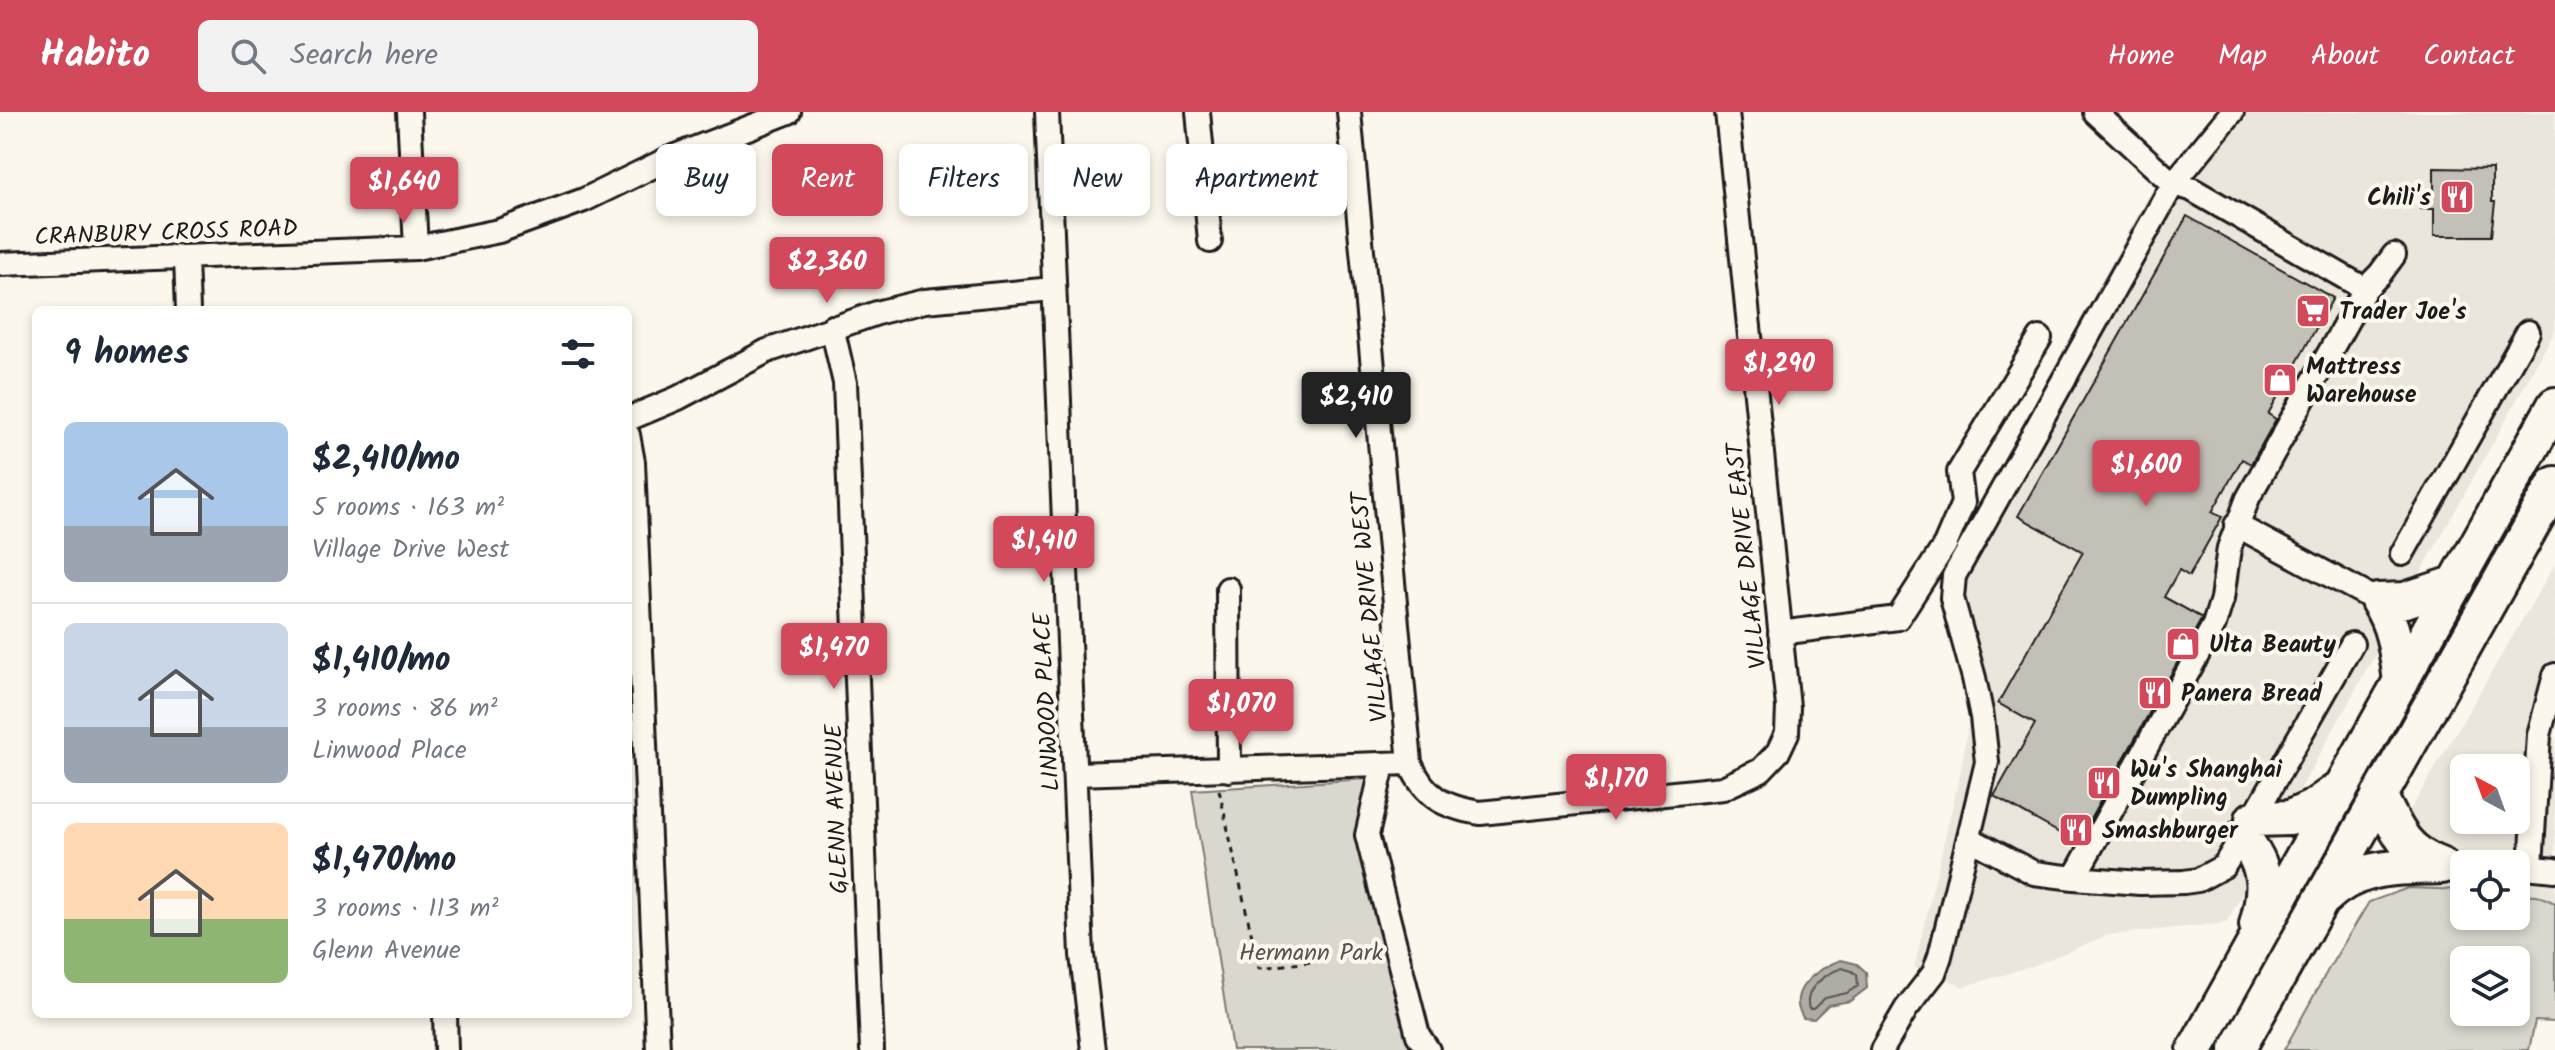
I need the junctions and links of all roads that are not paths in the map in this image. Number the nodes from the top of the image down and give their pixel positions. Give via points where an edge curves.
1 (409, 112) edge
2 (789, 112) edge
3 (1047, 112) edge
4 (1198, 112) edge
5 (1349, 112) edge
6 (1727, 112) edge
7 (2095, 112) edge
8 (2232, 112) edge
9 (2173, 184) junction
10 (1210, 241) dead end
11 (416, 248) junction
12 (2394, 255) dead end
13 (186, 259) junction
14 (0, 264) edge
15 (1053, 289) junction
16 (2365, 289) junction
17 (188, 306) edge
18 (832, 327) junction
19 (2528, 332) dead end
20 (2040, 338) dead end
21 (2555, 405) edge
22 (632, 417) edge
23 (632, 464) edge
24 (2555, 484) edge
25 (2555, 515) edge
26 (2236, 525) junction
27 (2402, 554) dead end
28 (2457, 583) junction
29 (1228, 589) dead end
30 (2378, 601) junction
31 (2472, 631) junction
32 (1780, 633) junction
33 (2352, 644) dead end
34 (2555, 675) edge
35 (2401, 682) junction
36 (1410, 763) junction
37 (1383, 765) junction
38 (1076, 774) junction
39 (1224, 779) junction
40 (2343, 787) junction
41 (2379, 795) junction
42 (2248, 828) junction
43 (1970, 839) junction
44 (2525, 850) edge
45 (2450, 865) edge
46 (2450, 866) edge
47 (2530, 867) edge
48 (2555, 870) edge
49 (2074, 878) junction
50 (2321, 901) junction
51 (2250, 953) junction
52 (445, 1018) edge
53 (446, 1050) edge
54 (658, 1050) edge
55 (872, 1050) edge
56 (1093, 1050) edge
57 (1428, 1050) edge
58 (1882, 1050) edge
59 (2195, 1050) edge
60 (2237, 1050) edge

1 - 11 street
2 - 11 street, CRANBURY CROSS ROAD via 499,231
3 - 15 street, LINWOOD PLACE
4 - 10 street
5 - 36 street, VILLAGE DRIVE WEST
6 - 32 street, VILLAGE DRIVE EAST
7 - 9 street
8 - 9 street
9 - 16 street via 2191,189
9 - 43 street via 1954,576 1952,598 1974,678 1987,762
11 - 13 street, CRANBURY CROSS ROAD
12 - 16 street
13 - 14 street, CRANBURY CROSS ROAD
13 - 17 street
15 - 18 street via 925,301
15 - 38 street, LINWOOD PLACE
16 - 26 street
18 - 22 street via 767,351
18 - 55 street, GLENN AVENUE via 845,383
19 - 27 street
20 - 32 street via 1959,472 1963,503 1945,545 1898,618
21 - 28 highway
23 - 54 street
24 - 31 highway
25 - 31 highway
26 - 30 street
26 - 49 street via 2214,625
28 - 30 highway via 2405,600
28 - 35 highway
29 - 39 street
30 - 35 highway via 2395,634
31 - 41 highway
32 - 36 street, VILLAGE DRIVE EAST via 1787,733 1761,770 1723,788 1480,813 1451,808 1417,781
33 - 42 street
34 - 44 street via 2539,735
35 - 40 highway
36 - 37 street
37 - 39 street
37 - 57 street via 1367,835 1418,1035
38 - 39 street
38 - 56 street, LINWOOD PLACE via 1082,955
40 - 42 highway via 2290,818
40 - 51 highway
41 - 45 highway via 2409,847
41 - 50 highway
42 - 49 street via 2224,866 2198,880
42 - 51 highway via 2265,896
43 - 49 street via 2034,873
43 - 58 street via 1934,973
46 - 50 highway via 2379,868 2342,883
47 - 48 street
50 - 60 highway
51 - 59 highway
52 - 53 street

